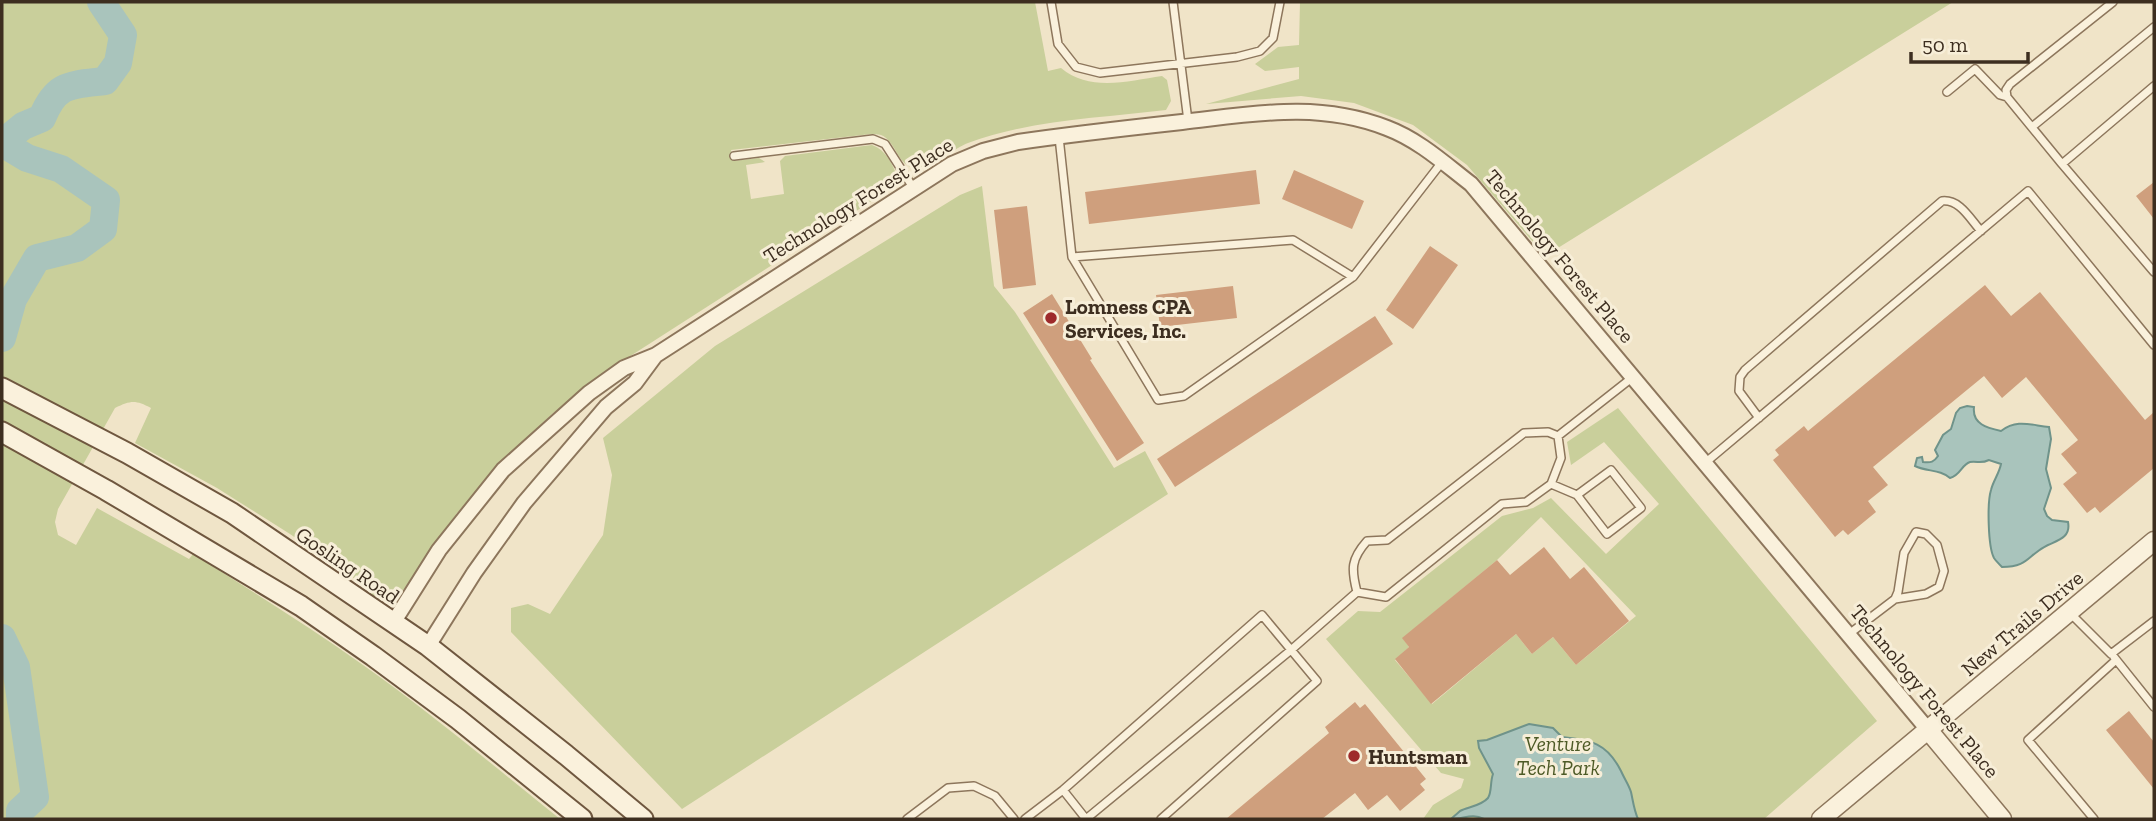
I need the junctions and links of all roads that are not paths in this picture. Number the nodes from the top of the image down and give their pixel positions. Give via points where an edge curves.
1 (1051, 2) edge
2 (1172, 2) edge
3 (1280, 2) edge
4 (2113, 2) edge
5 (2154, 27) edge
6 (1181, 64) junction
7 (2154, 86) edge
8 (1947, 92) dead end
9 (2007, 97) junction
10 (1188, 122) junction
11 (2032, 127) junction
12 (1059, 136) junction
13 (734, 156) dead end
14 (1442, 162) junction
15 (2062, 164) junction
16 (914, 188) junction
17 (1981, 231) junction
18 (1072, 257) junction
19 (2154, 272) edge
20 (1353, 277) junction
21 (2154, 345) edge
22 (656, 355) junction
23 (1633, 377) junction
24 (2, 388) edge
25 (1759, 418) junction
26 (2, 432) edge
27 (1558, 436) junction
28 (1705, 463) junction
29 (1551, 484) junction
30 (1577, 495) junction
31 (2154, 541) edge
32 (1357, 592) junction
33 (1895, 600) junction
34 (2070, 612) junction
35 (2154, 621) edge
36 (393, 623) junction
37 (1848, 635) junction
38 (428, 646) junction
39 (1291, 650) junction
40 (2114, 657) junction
41 (2154, 707) edge
42 (1929, 731) junction
43 (1063, 790) junction
44 (582, 819) edge
45 (643, 819) edge
46 (907, 819) edge
47 (1014, 819) edge
48 (1025, 819) edge
49 (1086, 819) edge
50 (1161, 819) edge
51 (1821, 819) edge
52 (2002, 819) edge
53 (2094, 819) edge

1 - 6 lane via 1058,44 1076,67 1100,73
2 - 6 lane
3 - 6 lane via 1273,38 1260,51
4 - 9 lane via 2010,84
5 - 11 lane
6 - 10 lane
7 - 15 lane
8 - 9 lane via 1975,69
9 - 11 lane
10 - 12 street, Technology Forest Place
10 - 14 street, Technology Forest Place via 1262,112 1346,116 1415,141
11 - 15 lane
12 - 16 street, Technology Forest Place via 983,150
12 - 18 lane
13 - 16 lane via 873,139 885,144
14 - 20 lane
14 - 23 street, Technology Forest Place via 1471,184
15 - 19 lane
16 - 22 street, Technology Forest Place
17 - 21 lane via 2028,191
17 - 25 lane
17 - 25 lane via 1957,204 1942,201 1745,370 1739,391
18 - 20 lane via 1293,240
18 - 20 lane via 1158,400 1184,396
22 - 36 street, Technology Forest Place via 624,368 589,393 503,470 439,550
22 - 38 street, Technology Forest Place via 524,503
23 - 27 lane
23 - 28 street, Technology Forest Place
24 - 36 main road, Gosling Road via 232,513
25 - 28 lane
26 - 44 main road via 301,606 458,719
27 - 29 lane via 1560,458
27 - 32 lane via 1524,433 1387,540 1367,541 1356,553 1352,572
28 - 37 street, Technology Forest Place
29 - 30 lane
29 - 32 lane via 1526,502 1502,504 1386,597
30 - 30 lane via 1611,470 1641,508 1607,534
31 - 34 street, New Trails Drive
32 - 39 lane
33 - 33 lane via 1939,587 1944,571 1937,545 1926,534 1916,533 1904,553
33 - 37 lane
34 - 40 lane
34 - 42 street, New Trails Drive
35 - 40 lane
36 - 38 main road, Gosling Road
37 - 42 street, Technology Forest Place
38 - 45 main road, Gosling Road
39 - 43 lane via 1262,615
39 - 49 lane
39 - 50 lane via 1317,681
40 - 41 lane
40 - 53 lane via 2028,740
42 - 51 street, New Trails Drive
42 - 52 street, Technology Forest Place
43 - 48 lane
43 - 49 lane
46 - 47 lane via 948,788 974,786 995,796

